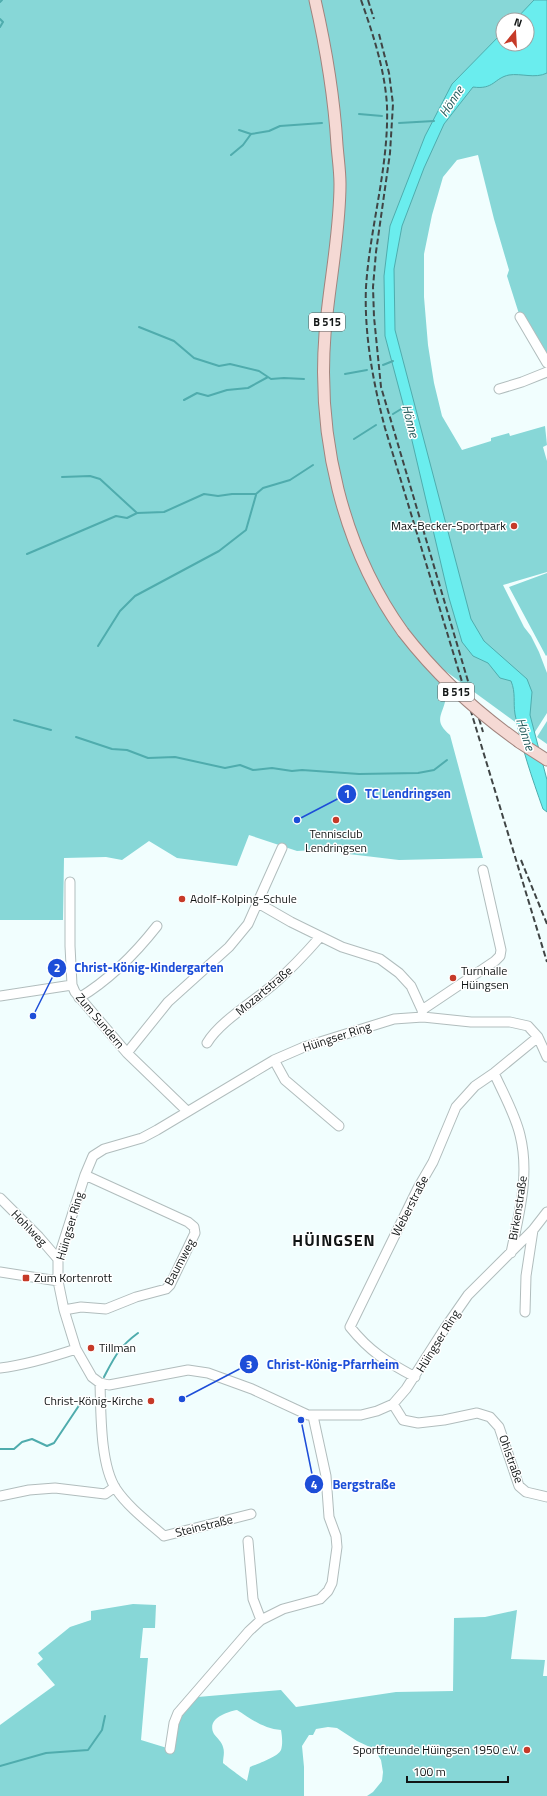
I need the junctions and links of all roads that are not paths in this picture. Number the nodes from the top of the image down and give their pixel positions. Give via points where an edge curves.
1 (315, 0) edge
2 (520, 317) dead end
3 (547, 363) edge
4 (547, 372) edge
5 (499, 389) dead end
6 (547, 760) edge
7 (282, 848) dead end
8 (484, 870) dead end
9 (70, 882) dead end
10 (258, 903) junction
11 (156, 926) dead end
12 (320, 937) junction
13 (72, 985) junction
14 (0, 996) edge
15 (79, 998) junction
16 (422, 1013) junction
17 (538, 1037) junction
18 (207, 1043) dead end
19 (128, 1053) junction
20 (547, 1057) edge
21 (274, 1060) junction
22 (494, 1073) junction
23 (187, 1111) junction
24 (339, 1126) dead end
25 (85, 1175) junction
26 (0, 1198) edge
27 (547, 1212) edge
28 (533, 1230) junction
29 (511, 1253) junction
30 (58, 1259) junction
31 (0, 1272) edge
32 (58, 1281) junction
33 (64, 1310) junction
34 (525, 1312) dead end
35 (76, 1349) junction
36 (0, 1368) edge
37 (415, 1377) junction
38 (100, 1383) junction
39 (393, 1404) junction
40 (313, 1416) junction
41 (115, 1487) junction
42 (0, 1496) edge
43 (547, 1497) edge
44 (250, 1514) dead end
45 (248, 1541) dead end
46 (261, 1620) junction
47 (170, 1749) dead end

1 - 6 main road, B 515, bridge via 334,97 340,183 324,366 332,463 346,519 356,547 388,611 438,674 495,724
2 - 3 street
4 - 5 street
7 - 10 street
8 - 16 street via 501,950 500,956
9 - 13 street, Zum Sundern
10 - 12 street
10 - 19 street via 248,924 229,947 173,997
11 - 15 street via 141,946 115,971
12 - 16 street via 354,952 380,959 411,986
12 - 18 street, Mozartstraße via 275,983 214,1031
13 - 14 street
13 - 15 street, Zum Sundern
15 - 19 street, Zum Sundern
16 - 17 street, Hüingser Ring via 471,1022 510,1022 528,1026
16 - 21 street, Hüingser Ring via 365,1027
17 - 20 street, Hüingser Ring
17 - 22 street, Weberstraße
19 - 23 street, Zum Sundern
21 - 23 street, Hüingser Ring
21 - 24 street via 285,1080
22 - 29 street, Birkenstraße via 520,1133 524,1158 524,1191
22 - 37 street, Weberstraße via 475,1086 456,1107 433,1162 350,1327 379,1357
23 - 25 street, Hüingser Ring via 142,1138 100,1151 93,1156
25 - 30 street, Hüingser Ring
25 - 33 street, Baumweg via 178,1217 191,1224 195,1233 166,1289 106,1309 81,1307
26 - 30 street, Hohlweg
27 - 28 street, Hüingser Ring
28 - 29 street, Hüingser Ring
28 - 34 street, Hüingser Ring via 526,1276
29 - 37 street, Hüingser Ring via 468,1295
30 - 32 street, Hüingser Ring
31 - 32 street
32 - 33 street, Hüingser Ring
33 - 35 street, Hüingser Ring
35 - 36 street
35 - 38 street, Hüingser Ring via 92,1377
37 - 39 street, Hüingser Ring
38 - 40 street via 109,1385 188,1370 208,1373 252,1389 302,1414
38 - 41 street, Steinstraße via 102,1428 108,1472
39 - 40 street via 361,1415
39 - 43 street, Ohlstraße via 403,1420 418,1423 477,1413 490,1418 499,1427 519,1486 526,1492
40 - 46 street via 326,1476 329,1517 336,1536 332,1583 320,1598 284,1609
41 - 42 street via 105,1494 55,1488
41 - 44 street, Steinstraße via 121,1496 164,1536
45 - 46 street via 253,1598
46 - 47 street via 178,1713

